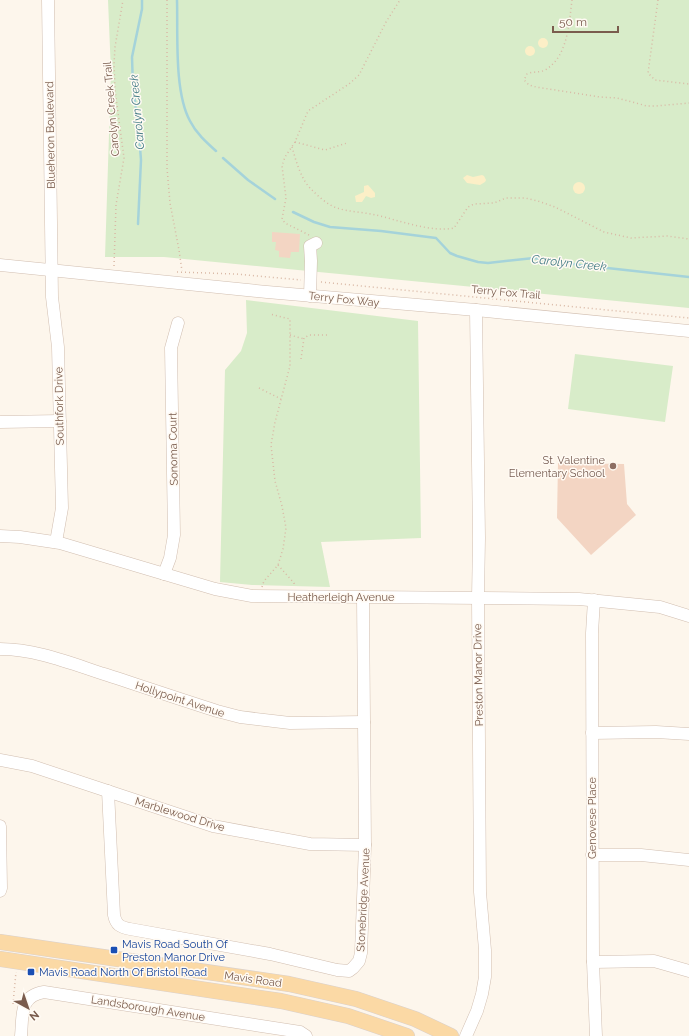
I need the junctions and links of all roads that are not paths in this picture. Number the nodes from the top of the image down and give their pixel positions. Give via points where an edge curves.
1 (48, 0) edge
2 (316, 243) road end
3 (0, 265) edge
4 (53, 270) junction
5 (310, 296) junction
6 (476, 310) junction
7 (178, 323) dead end
8 (689, 332) edge
9 (60, 421) junction
10 (0, 422) edge
11 (0, 536) edge
12 (56, 542) junction
13 (164, 574) junction
14 (363, 597) junction
15 (478, 598) junction
16 (594, 600) junction
17 (689, 616) edge
18 (0, 649) edge
19 (364, 722) junction
20 (592, 732) junction
21 (689, 734) edge
22 (0, 760) edge
23 (108, 791) junction
24 (0, 826) edge
25 (366, 845) junction
26 (592, 855) junction
27 (689, 860) edge
28 (0, 891) edge
29 (0, 942) edge
30 (0, 959) edge
31 (593, 962) junction
32 (689, 971) edge
33 (21, 1036) edge
34 (306, 1036) edge
35 (406, 1036) edge
36 (451, 1036) edge
37 (466, 1036) edge
38 (596, 1036) edge

1 - 4 street, Blueheron Boulevard
2 - 5 street via 310,246
3 - 4 street, Terry Fox Way
4 - 5 street, Terry Fox Way via 182,278
4 - 9 street, Southfork Drive via 52,297 58,347
5 - 6 street, Terry Fox Way
6 - 8 street, Terry Fox Way
6 - 15 street, Preston Manor Drive
7 - 13 street, Sonoma Court via 171,348 174,535
9 - 10 street
9 - 12 street, Southfork Drive via 62,508
11 - 12 street, Heatherleigh Avenue
12 - 13 street, Heatherleigh Avenue
13 - 14 street, Heatherleigh Avenue via 215,589 259,597
14 - 15 street, Heatherleigh Avenue
14 - 19 street, Stonebridge Avenue
15 - 16 street, Heatherleigh Avenue
15 - 37 street, Preston Manor Drive via 480,892 485,950 482,994
16 - 17 street, Heatherleigh Avenue via 660,607
16 - 20 street, Genovese Place
18 - 19 street, Hollypoint Avenue via 66,661 240,717 290,723
19 - 25 street, Stonebridge Avenue
20 - 21 street
20 - 26 street, Genovese Place
22 - 23 street, Marblewood Drive via 32,766
23 - 25 street, Marblewood Drive via 213,826 236,831 310,844
23 - 25 street, Stonebridge Avenue via 114,915 115,922 122,928 349,971 359,961 361,953
24 - 28 street
26 - 27 street via 641,855
26 - 31 street, Genovese Place
29 - 36 main road, Mavis Road via 289,984 356,999 415,1019
30 - 35 main road, Mavis Road via 281,1001 348,1016
31 - 32 street via 654,961
31 - 38 street, Genovese Place
33 - 34 street, Landsborough Avenue via 26,1000 44,992 300,1032

